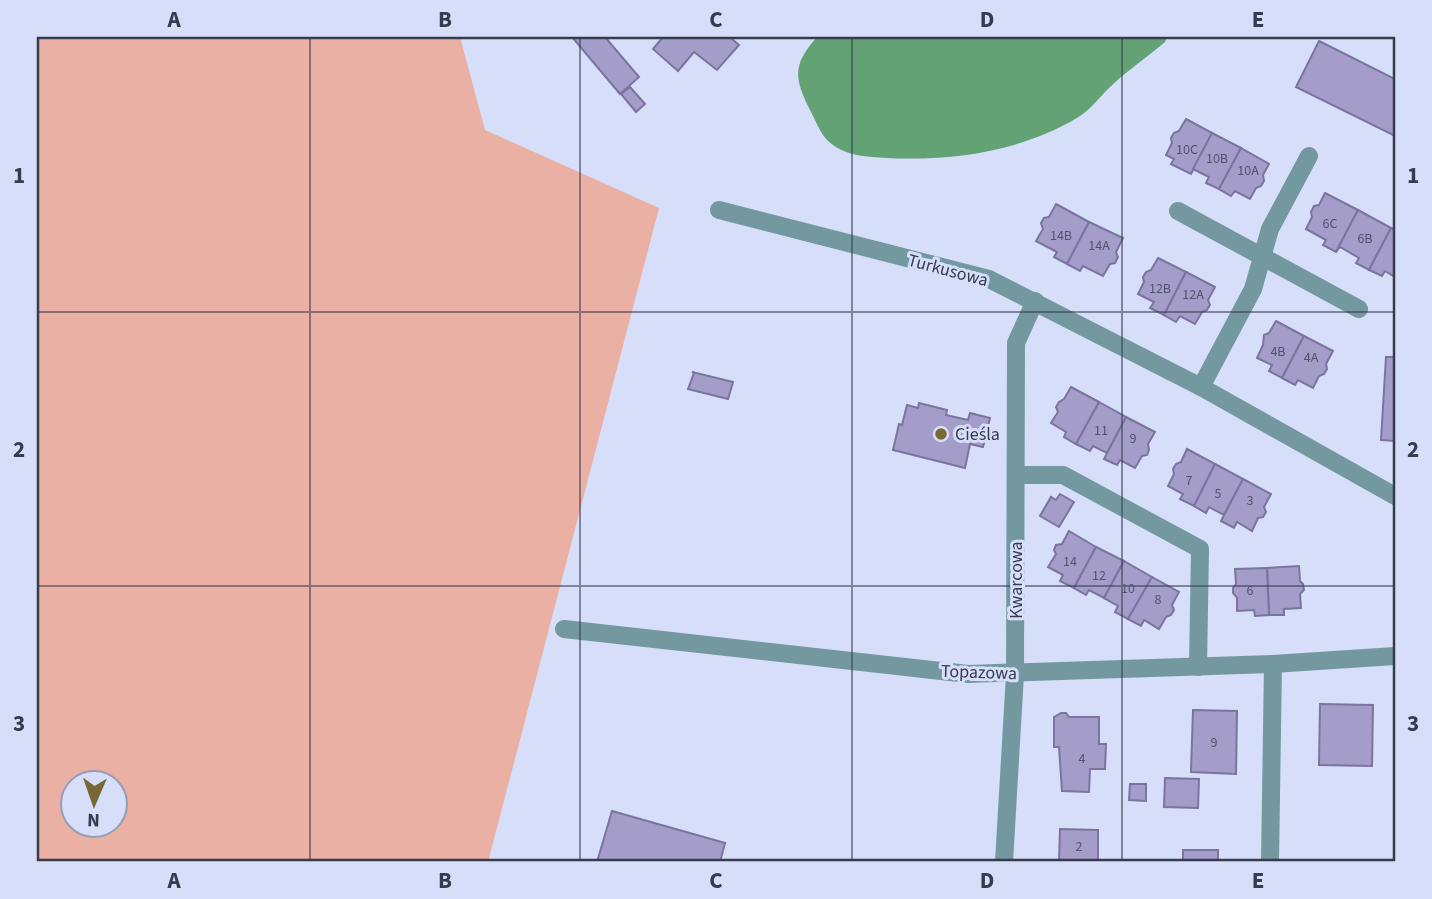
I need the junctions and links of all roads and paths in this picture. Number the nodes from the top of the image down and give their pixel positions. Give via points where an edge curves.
1 (1309, 156) dead end
2 (719, 210) dead end
3 (1178, 211) dead end
4 (1262, 256) junction
5 (1035, 301) junction
6 (1359, 309) dead end
7 (1201, 387) junction
8 (1016, 475) junction
9 (1395, 496) edge
10 (564, 629) dead end
11 (1395, 656) edge
12 (1273, 664) junction
13 (1198, 667) junction
14 (1015, 674) junction
15 (1004, 862) edge
16 (1270, 862) edge

1 - 4 street via 1270,229
2 - 5 street, Turkusowa via 989,279
3 - 4 street
4 - 6 street
4 - 7 street via 1253,289
5 - 7 street, Turkusowa
5 - 8 street, Kwarcowa via 1016,343
7 - 9 street, Turkusowa
8 - 13 street via 1063,475 1200,549
8 - 14 street, Kwarcowa
10 - 14 street, Topazowa via 968,674
11 - 12 street, Topazowa
12 - 13 street, Topazowa
12 - 16 street
13 - 14 street, Topazowa
14 - 15 street, Kwarcowa

